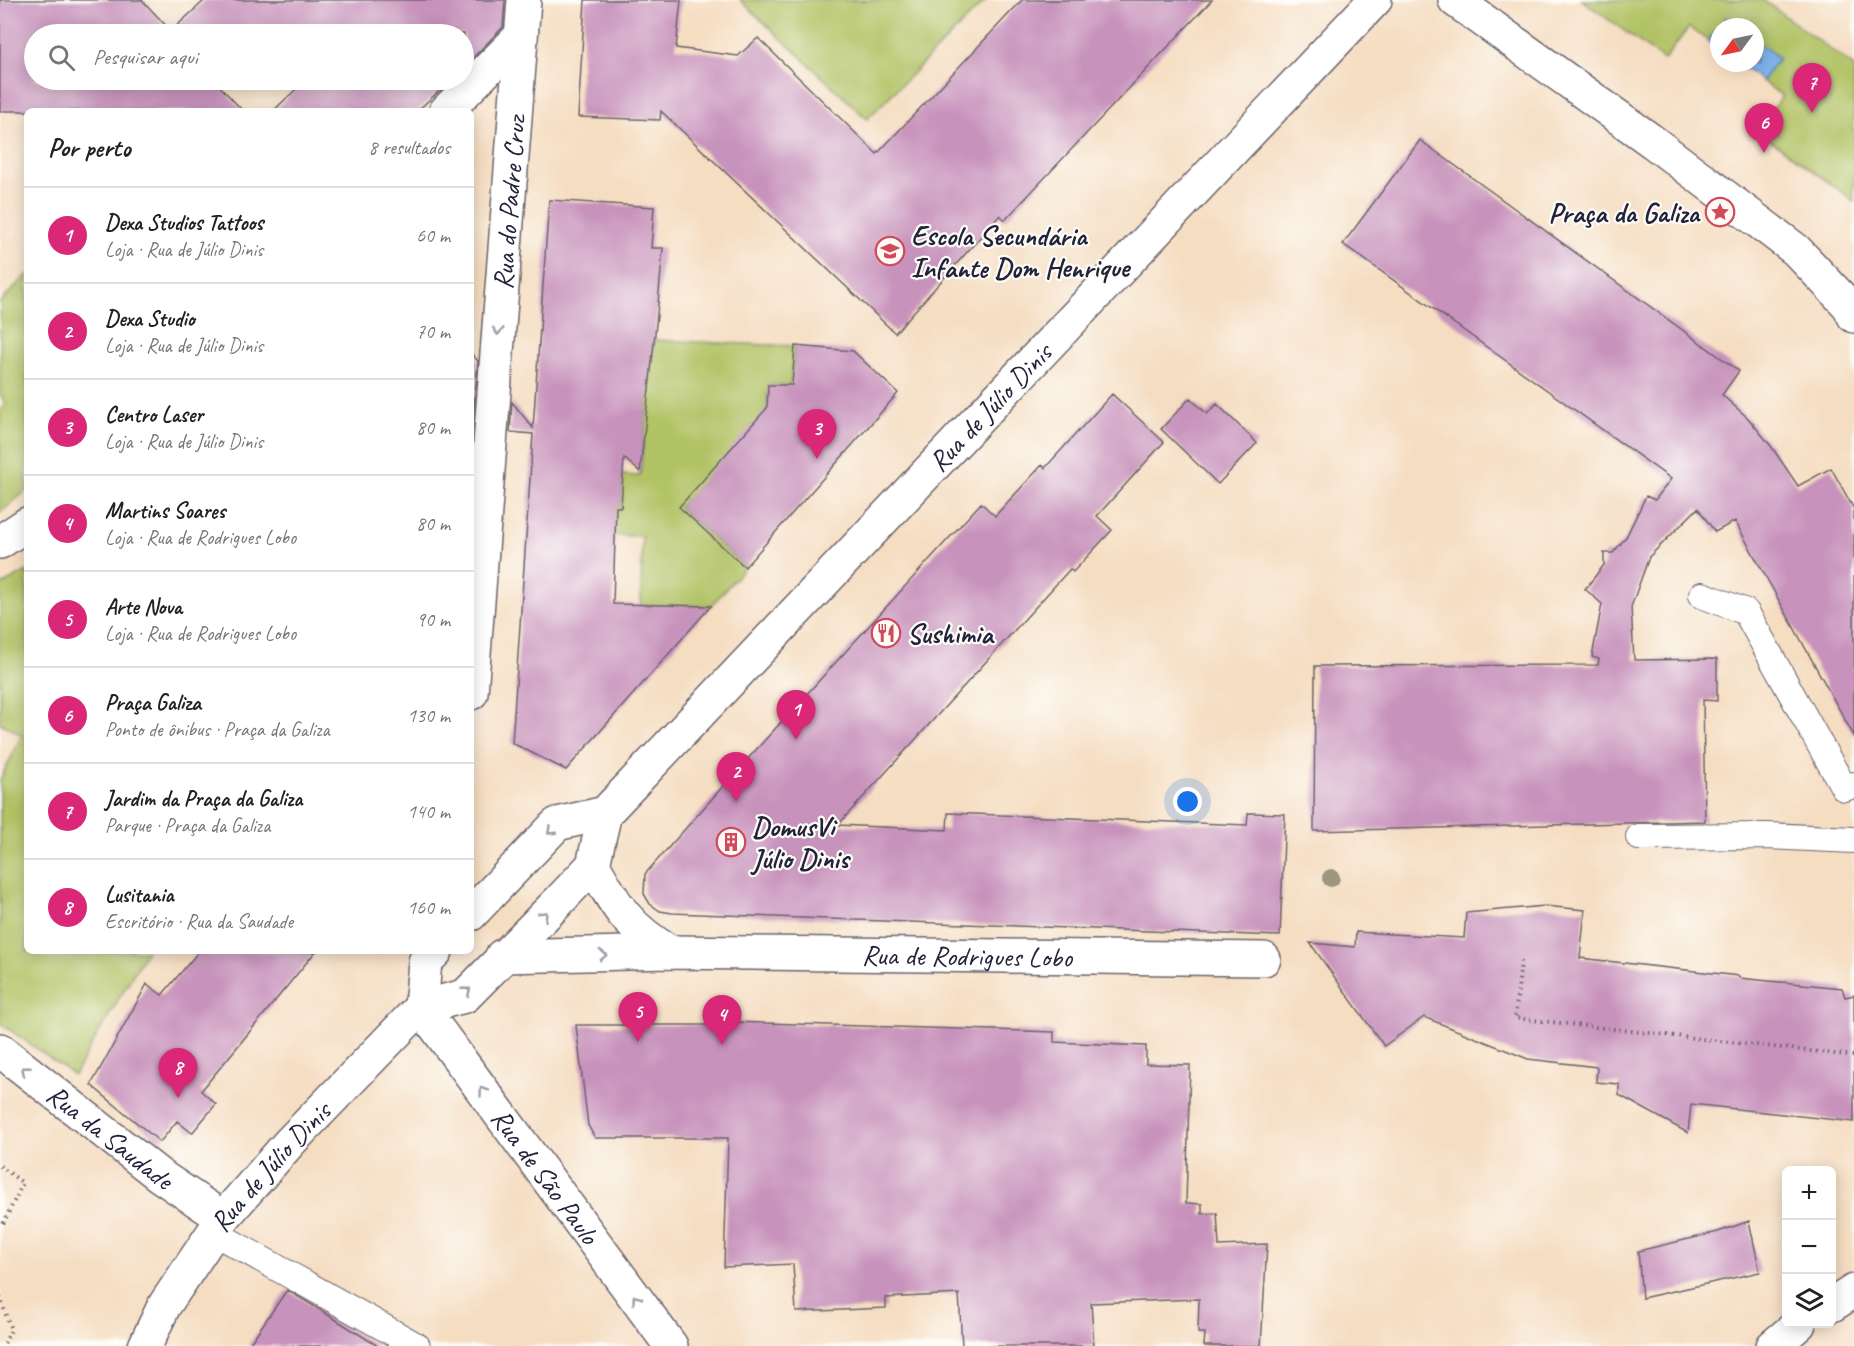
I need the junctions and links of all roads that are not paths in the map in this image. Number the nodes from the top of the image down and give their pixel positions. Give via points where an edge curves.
1 (524, 0) edge
2 (1375, 0) edge
3 (1455, 0) edge
4 (520, 37) junction
5 (474, 83) edge
6 (467, 90) edge
7 (449, 108) edge
8 (1852, 307) edge
9 (24, 527) edge
10 (0, 542) edge
11 (1702, 595) dead end
12 (474, 653) edge
13 (1854, 785) edge
14 (605, 813) junction
15 (1639, 837) dead end
16 (1854, 840) edge
17 (593, 864) junction
18 (474, 911) edge
19 (670, 952) junction
20 (433, 954) edge
21 (502, 956) junction
22 (1264, 959) dead end
23 (421, 1007) junction
24 (0, 1050) edge
25 (218, 1225) junction
26 (1854, 1292) edge
27 (1836, 1303) edge
28 (1793, 1328) edge
29 (145, 1346) edge
30 (417, 1346) edge
31 (671, 1346) edge
32 (1773, 1346) edge

1 - 4 main road, Rua do Padre Cruz
2 - 14 main road, Rua de Júlio Dinis
3 - 8 main road via 1796,250
4 - 5 main road
4 -> 12 main road, Rua do Padre Cruz
6 - 7 main road
9 - 10 main road
11 - 13 lane via 1746,612 1844,788
14 - 17 main road
14 -> 18 main road via 557,824
15 - 16 lane
17 - 19 main road via 617,908 645,937
21 -> 17 main road
21 -> 19 main road, Rua de Rodrigues Lobo
19 - 22 main road, Rua de Rodrigues Lobo
20 - 23 main road via 425,963
23 -> 21 main road via 465,996
23 - 25 main road, Rua de Júlio Dinis via 290,1142
31 -> 23 main road, Rua de São Paulo
25 -> 24 main road, Rua da Saudade
25 - 29 main road, Rua de Júlio Dinis via 164,1306
25 - 30 lane, Rua da Saudade
26 - 27 main road
28 - 32 main road

